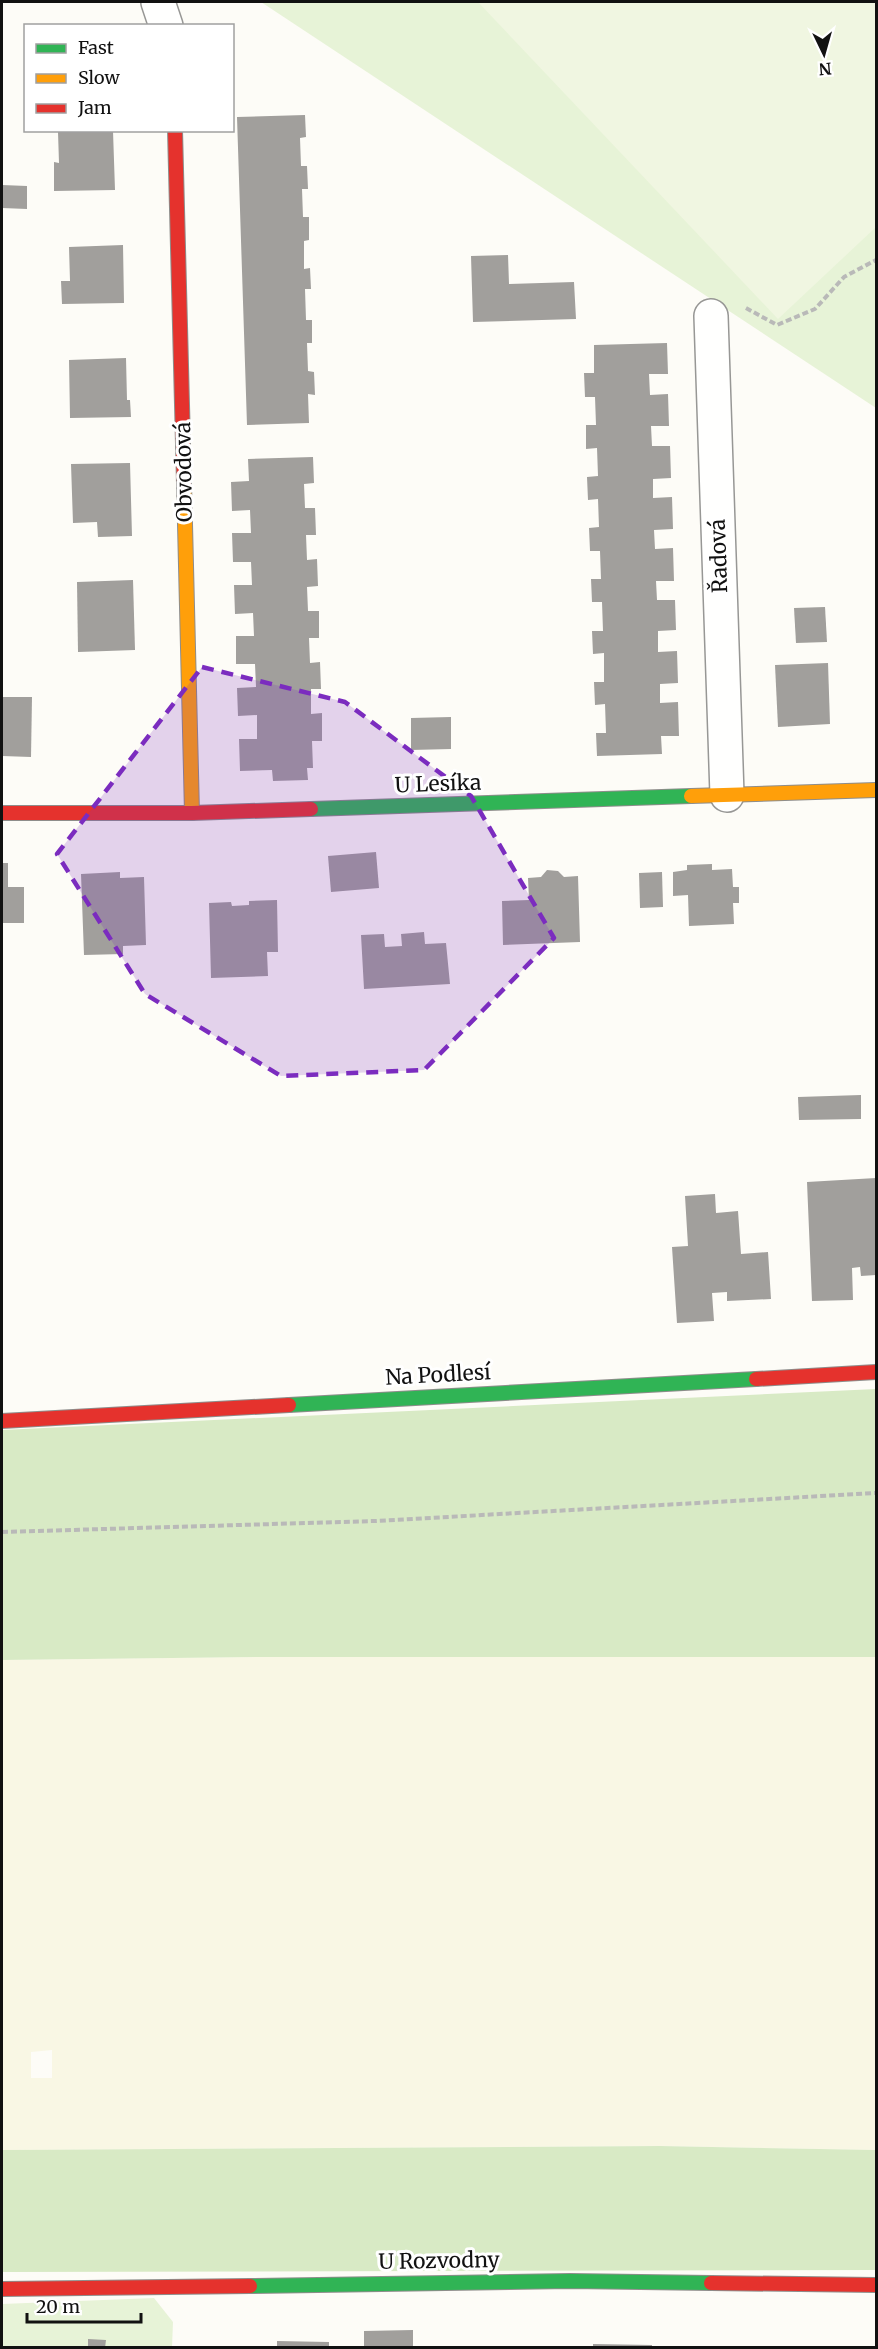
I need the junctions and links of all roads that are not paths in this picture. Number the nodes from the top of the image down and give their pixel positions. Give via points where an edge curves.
1 (158, 2) edge
2 (165, 24) edge
3 (175, 132) edge
4 (711, 316) road end
5 (876, 790) edge
6 (727, 795) junction
7 (2, 813) edge
8 (192, 813) junction
9 (876, 1372) edge
10 (2, 1421) edge
11 (876, 2285) edge
12 (2, 2289) edge

1 - 2 street
3 - 8 street, Obvodová
4 - 6 street, Řadová
5 - 6 street, U Lesíka
6 - 8 street, U Lesíka
7 - 8 street, U Lesíka
9 - 10 street, Na Podlesí
11 - 12 street, U Rozvodny via 570,2281

